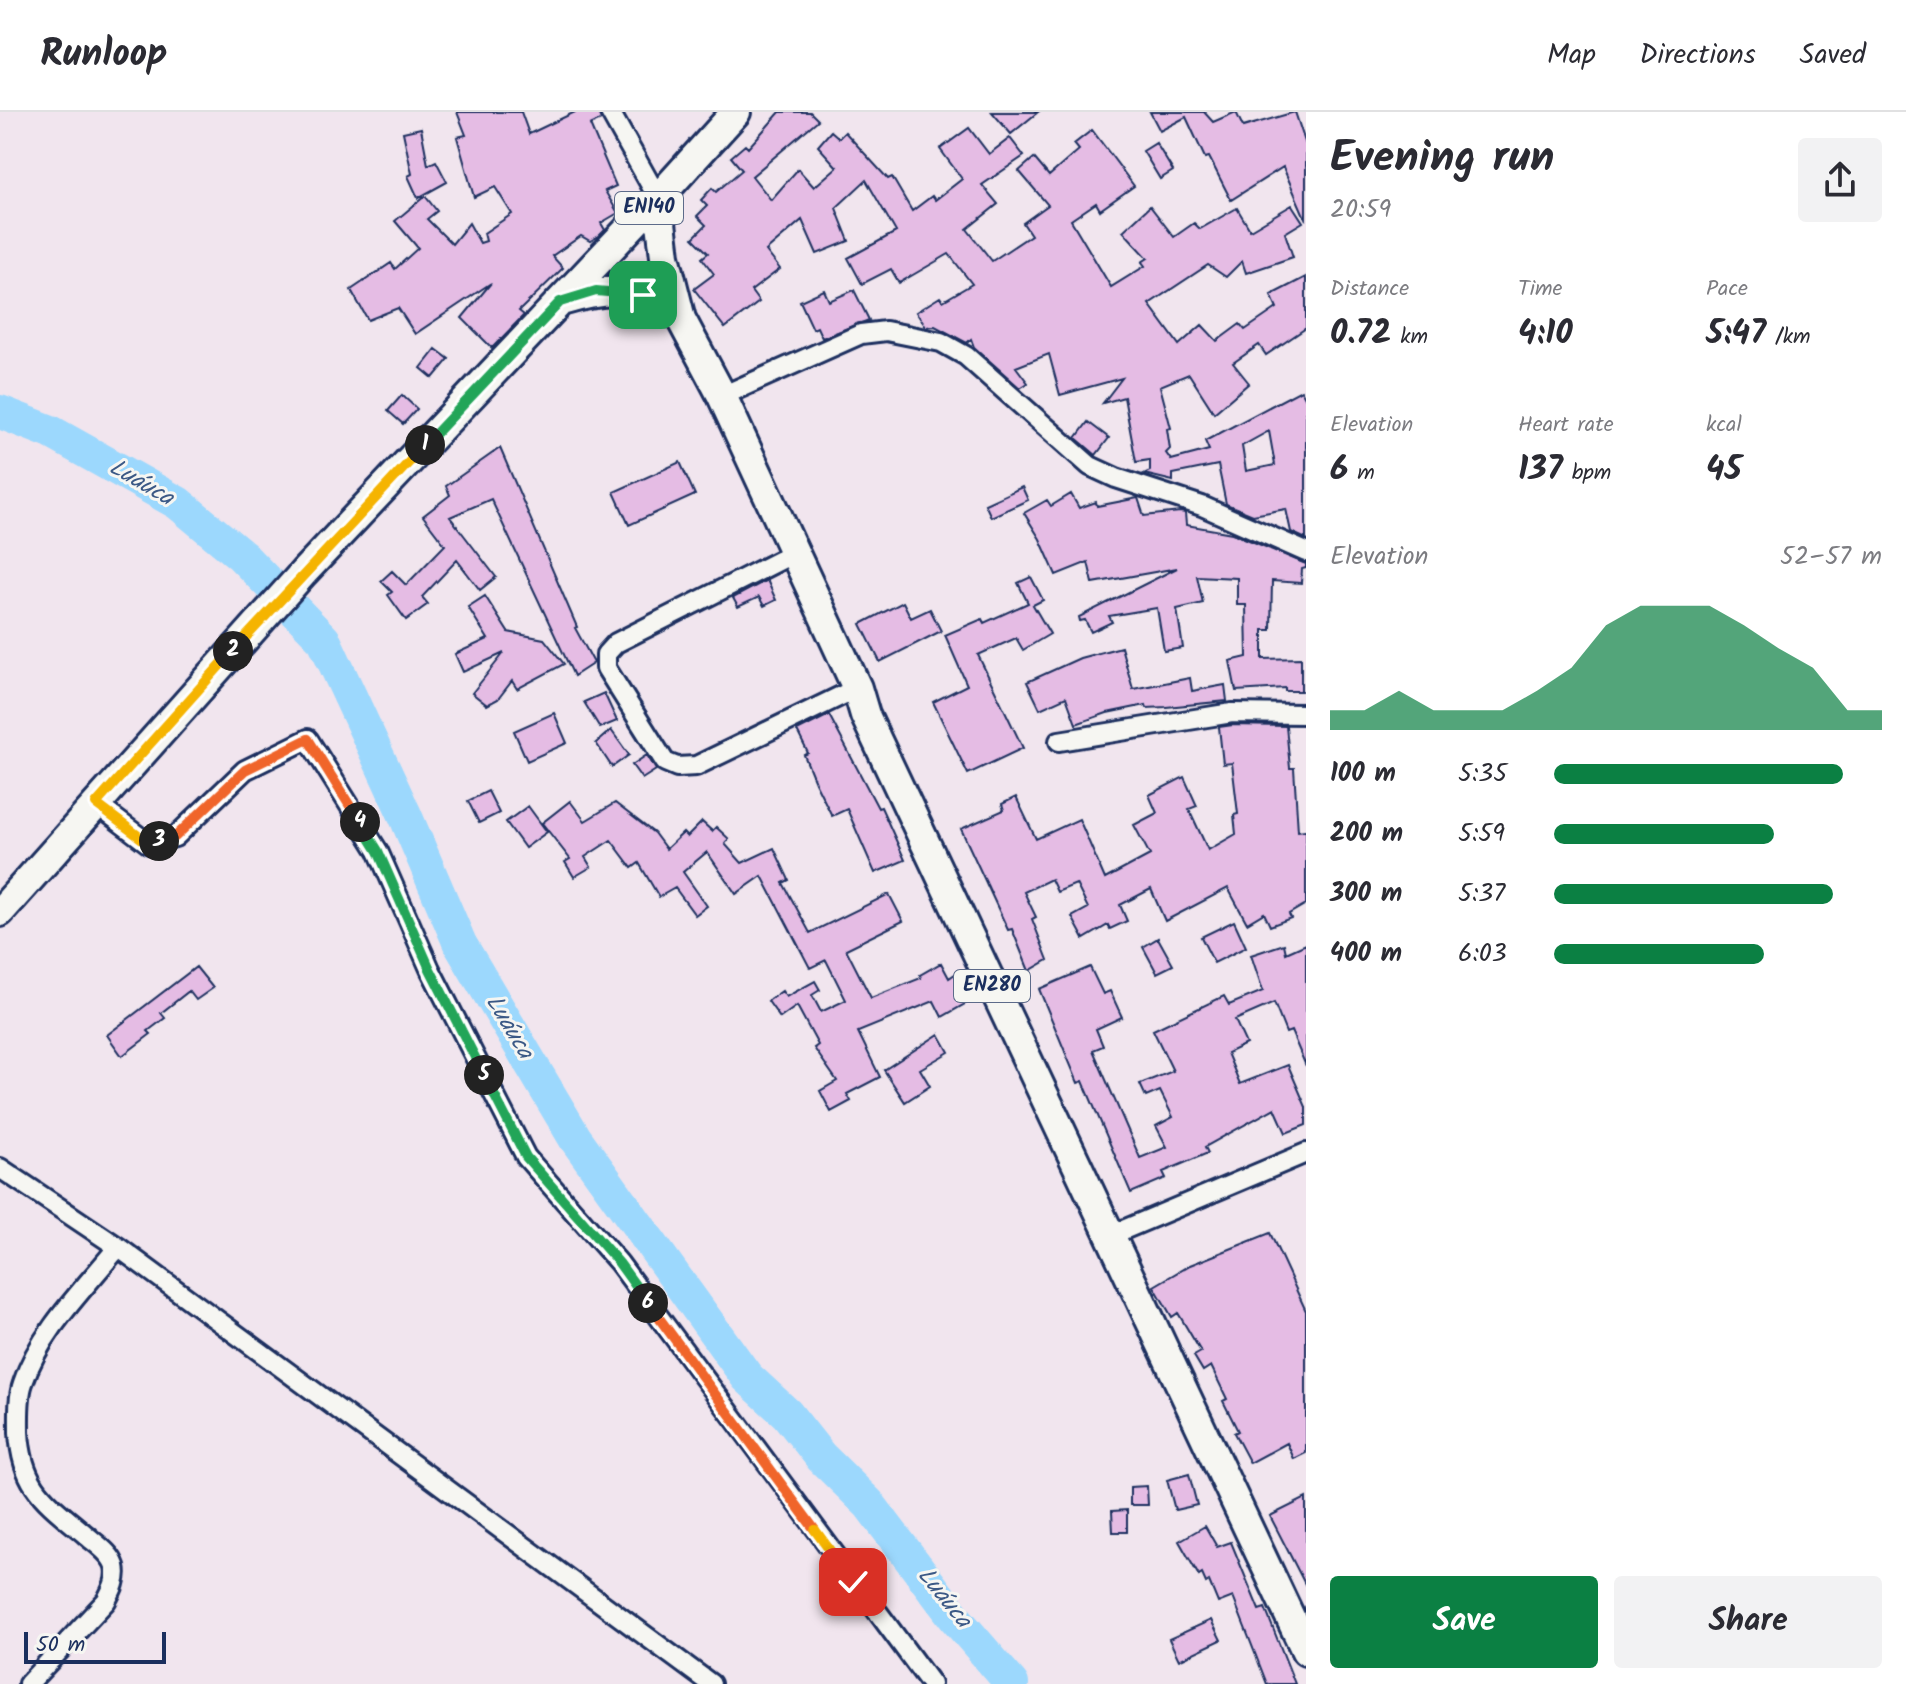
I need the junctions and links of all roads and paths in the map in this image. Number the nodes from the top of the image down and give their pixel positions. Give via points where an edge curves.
1 (610, 112) edge
2 (736, 112) edge
3 (658, 198) junction
4 (560, 302) junction
5 (681, 319) junction
6 (722, 396) junction
7 (1306, 552) edge
8 (794, 553) junction
9 (857, 688) junction
10 (1306, 714) edge
11 (1059, 741) dead end
12 (96, 804) junction
13 (0, 912) edge
14 (1306, 1153) edge
15 (0, 1168) edge
16 (1109, 1236) junction
17 (118, 1247) junction
18 (1306, 1651) edge
19 (28, 1684) edge
20 (711, 1684) edge
21 (931, 1684) edge

1 - 3 street
2 - 3 main road, EN140
3 - 4 main road, EN140
3 - 5 main road, EN280
4 - 5 main road, EN280 via 596,291 624,291 664,303
4 - 12 main road, EN140 via 304,572
5 - 6 main road, EN280
6 - 7 street via 861,334 886,331 941,342 966,356 1090,466 1202,506
6 - 8 main road, EN280
8 - 9 main road, EN280
8 - 9 street via 616,643 606,654 606,668 665,762 686,768
9 - 16 main road, EN280 via 865,715
10 - 11 street via 1232,713
12 - 13 main road, EN140
12 - 21 street via 149,844 175,837 245,770 308,739 378,851 430,969 526,1157 619,1263
14 - 16 street
15 - 17 street
16 - 18 main road, EN280
17 - 19 street via 43,1341 23,1384 20,1451 26,1475 42,1497 108,1554 116,1570 106,1601
17 - 20 street

